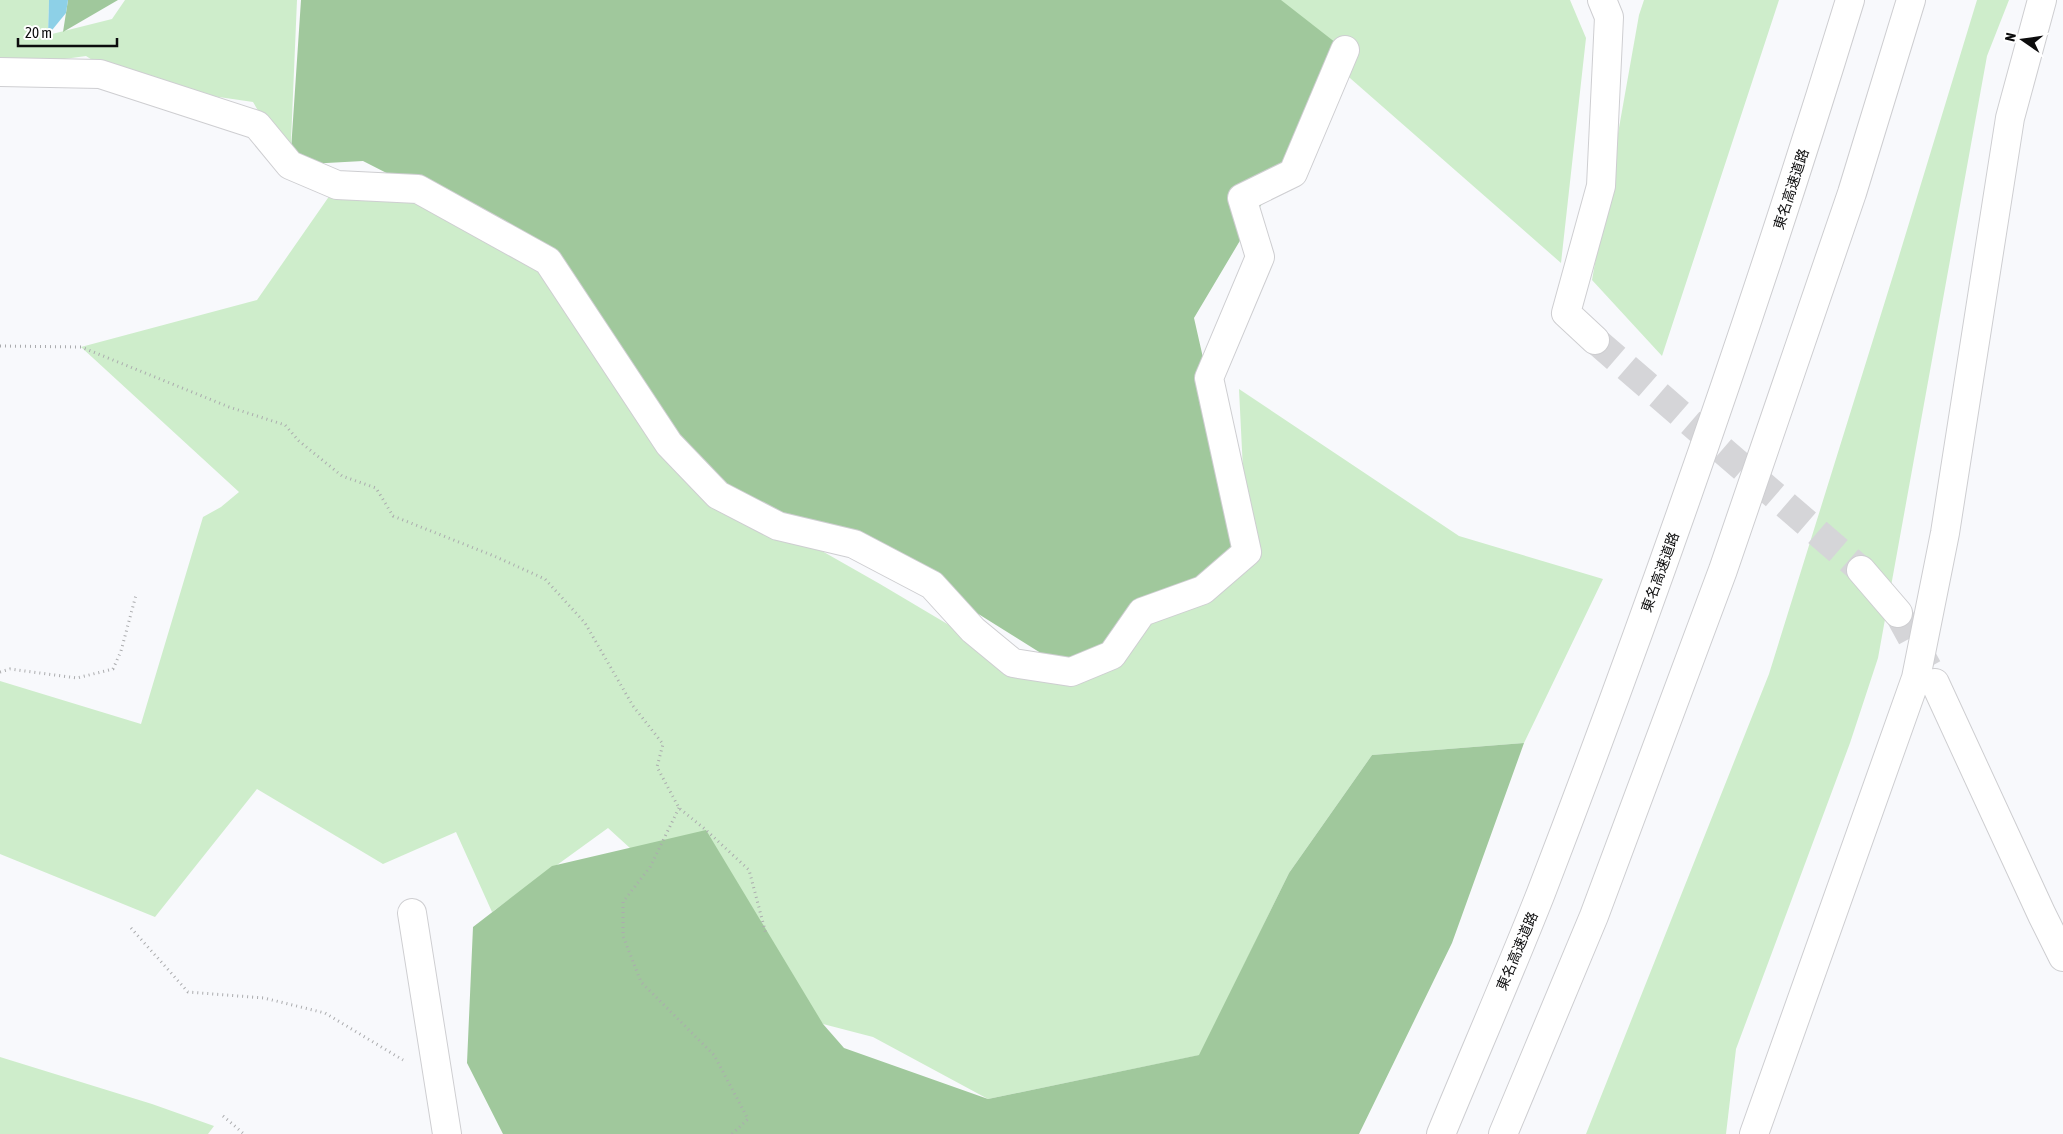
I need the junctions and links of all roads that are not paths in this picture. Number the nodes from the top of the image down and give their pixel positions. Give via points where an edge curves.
1 (1602, 0) edge
2 (1850, 0) edge
3 (1911, 0) edge
4 (2042, 0) edge
5 (1345, 50) dead end
6 (0, 72) edge
7 (1595, 340) tunnel mouth
8 (1861, 570) tunnel mouth
9 (1898, 613) tunnel mouth
10 (1936, 683) tunnel mouth
11 (412, 913) dead end
12 (2063, 957) edge
13 (447, 1134) edge
14 (1441, 1134) edge
15 (1503, 1134) edge
16 (1754, 1134) edge

1 - 7 main road via 1610,17 1601,186 1566,313
2 - 14 main road, 東名高速道路 via 1798,171 1668,552 1540,896
3 - 15 main road via 1852,193 1723,570 1594,916
4 - 16 main road via 2010,118 1946,533 1916,678
5 - 6 main road via 1293,172 1242,198 1260,257 1209,378 1247,552 1203,590 1142,612 1112,655 1071,672 1013,663 972,630 932,585 854,544 778,526 718,495 669,444 548,261 418,189 337,185 290,165 257,125 100,74
8 - 9 main road
10 - 12 main road
11 - 13 main road

